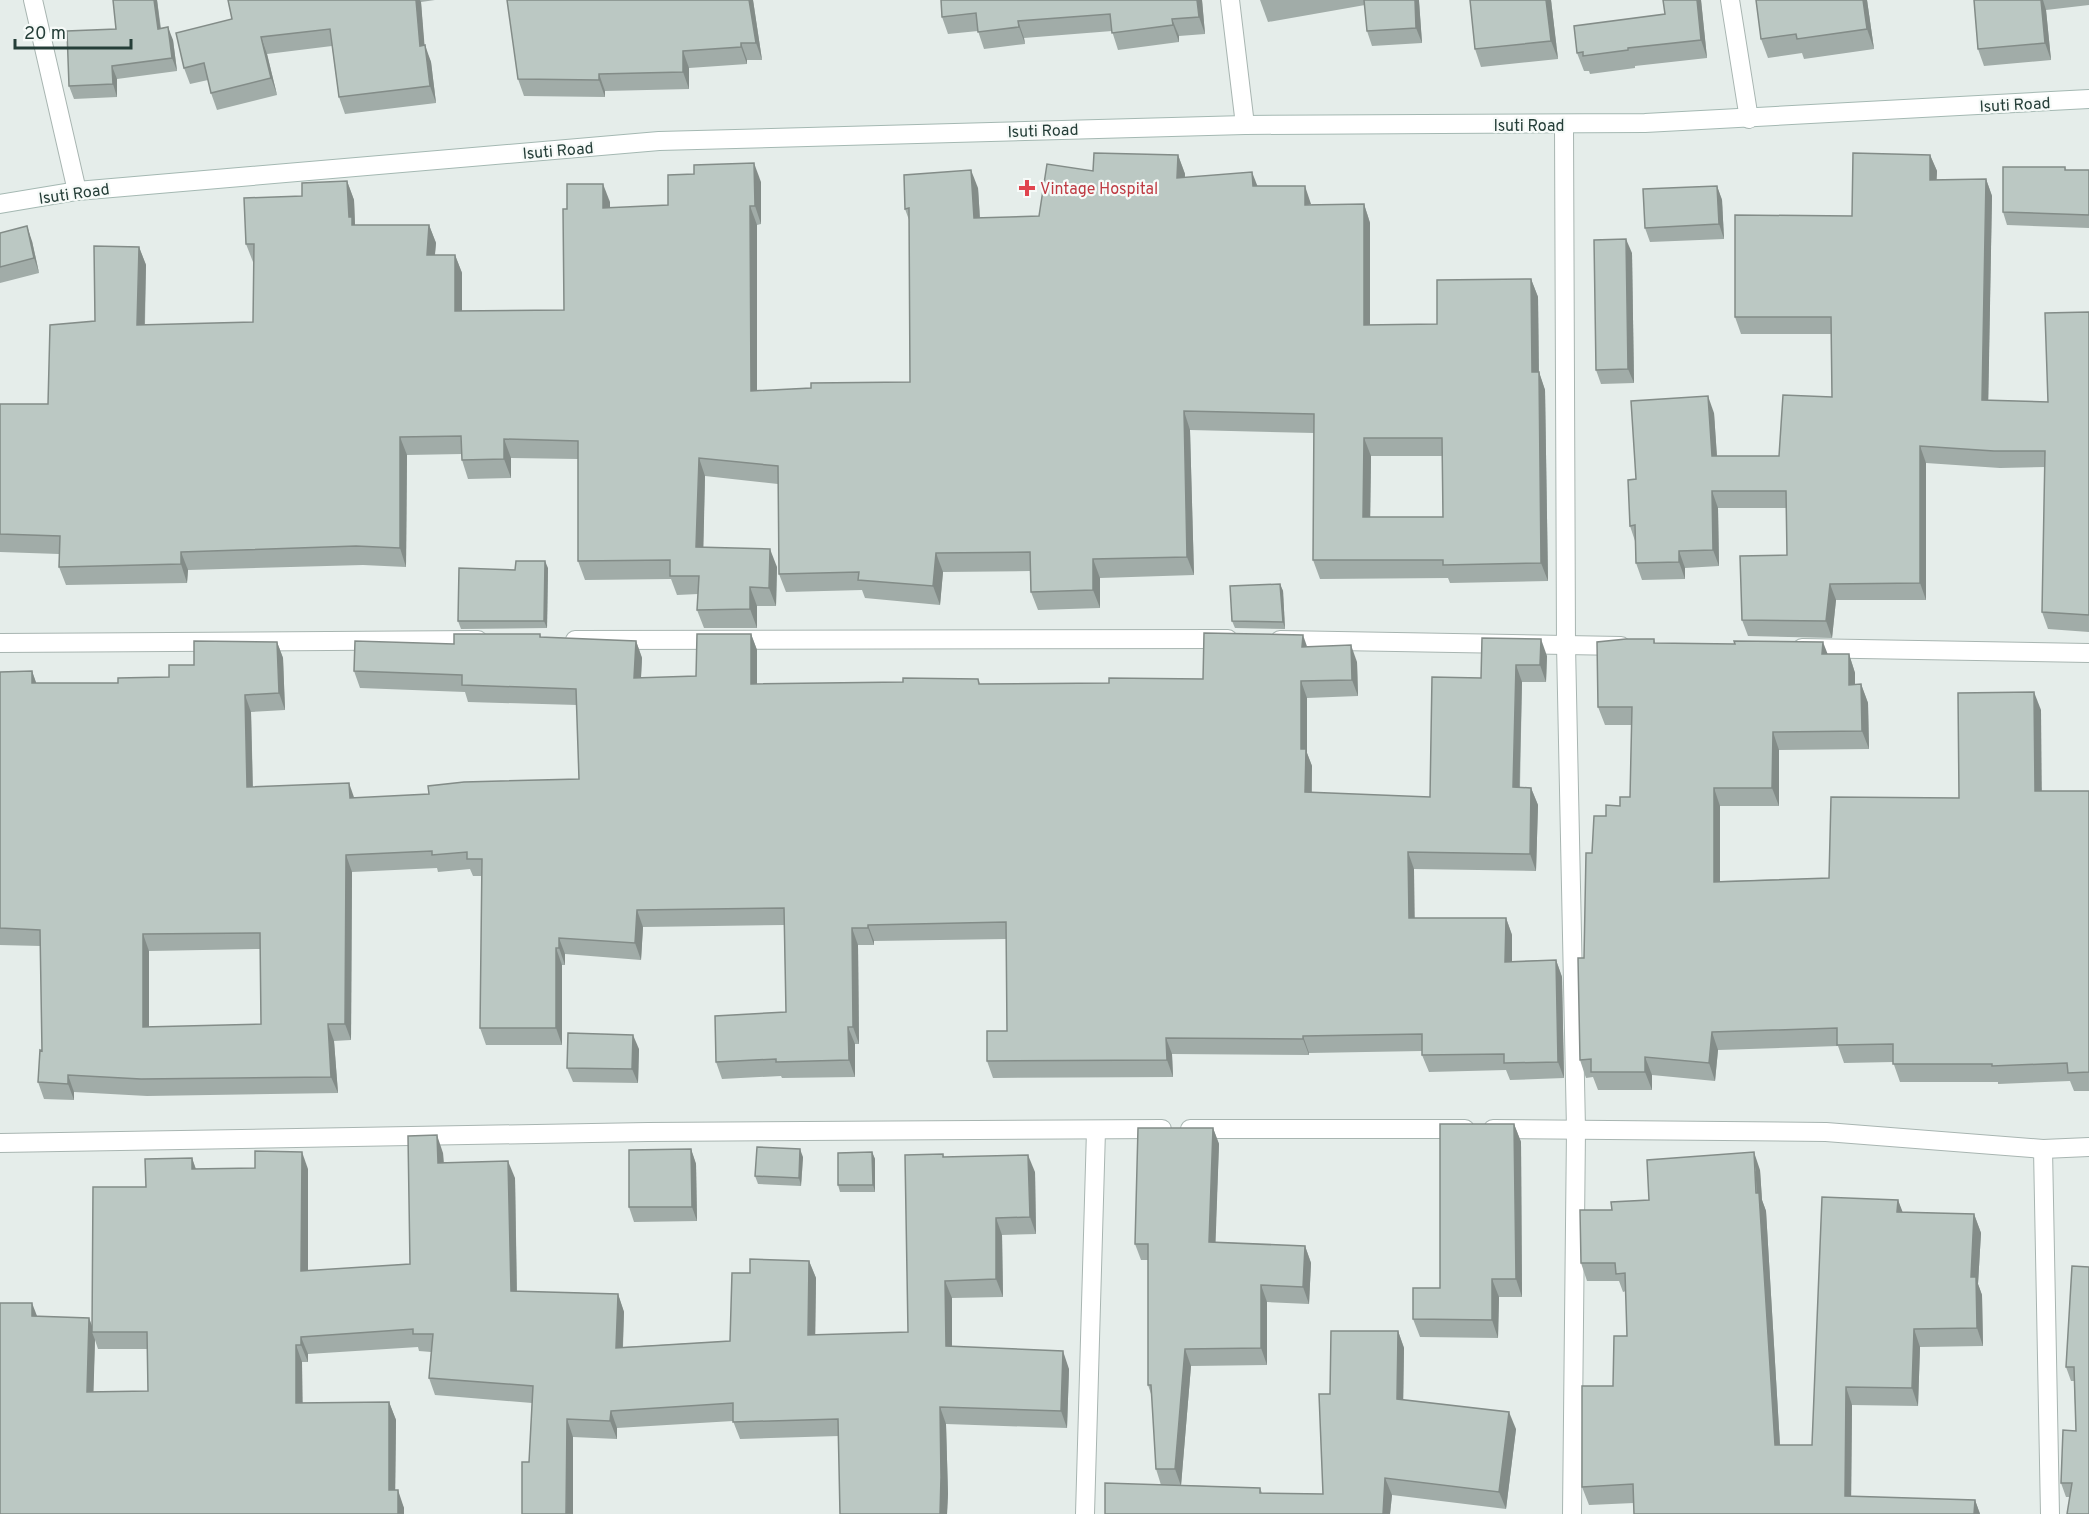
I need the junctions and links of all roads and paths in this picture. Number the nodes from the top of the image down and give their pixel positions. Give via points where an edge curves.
1 (33, 0) edge
2 (1230, 0) edge
3 (1730, 0) edge
4 (2089, 99) edge
5 (1749, 119) junction
6 (1245, 125) junction
7 (1564, 125) junction
8 (77, 191) junction
9 (0, 204) edge
10 (1244, 639) edge
11 (495, 640) edge
12 (554, 640) edge
13 (1267, 640) edge
14 (0, 643) edge
15 (1566, 645) junction
16 (1638, 646) edge
17 (1780, 648) edge
18 (2089, 653) edge
19 (1576, 1129) junction
20 (1096, 1130) junction
21 (0, 1143) edge
22 (2089, 1147) edge
23 (2043, 1149) junction
24 (1085, 1514) edge
25 (1572, 1514) edge
26 (2050, 1514) edge

1 - 8 street
2 - 6 street
3 - 5 street
4 - 5 street, Isuti Road
5 - 7 street, Isuti Road
6 - 7 street, Isuti Road
6 - 8 street, Isuti Road via 660,141
7 - 15 street
8 - 9 street, Isuti Road
10 - 12 street
11 - 14 street
13 - 15 street
15 - 16 street
15 - 19 street
17 - 18 street
19 - 20 street
19 - 23 street via 1826,1132
19 - 25 street
20 - 21 street via 660,1132
20 - 24 street
22 - 23 street
23 - 26 street

